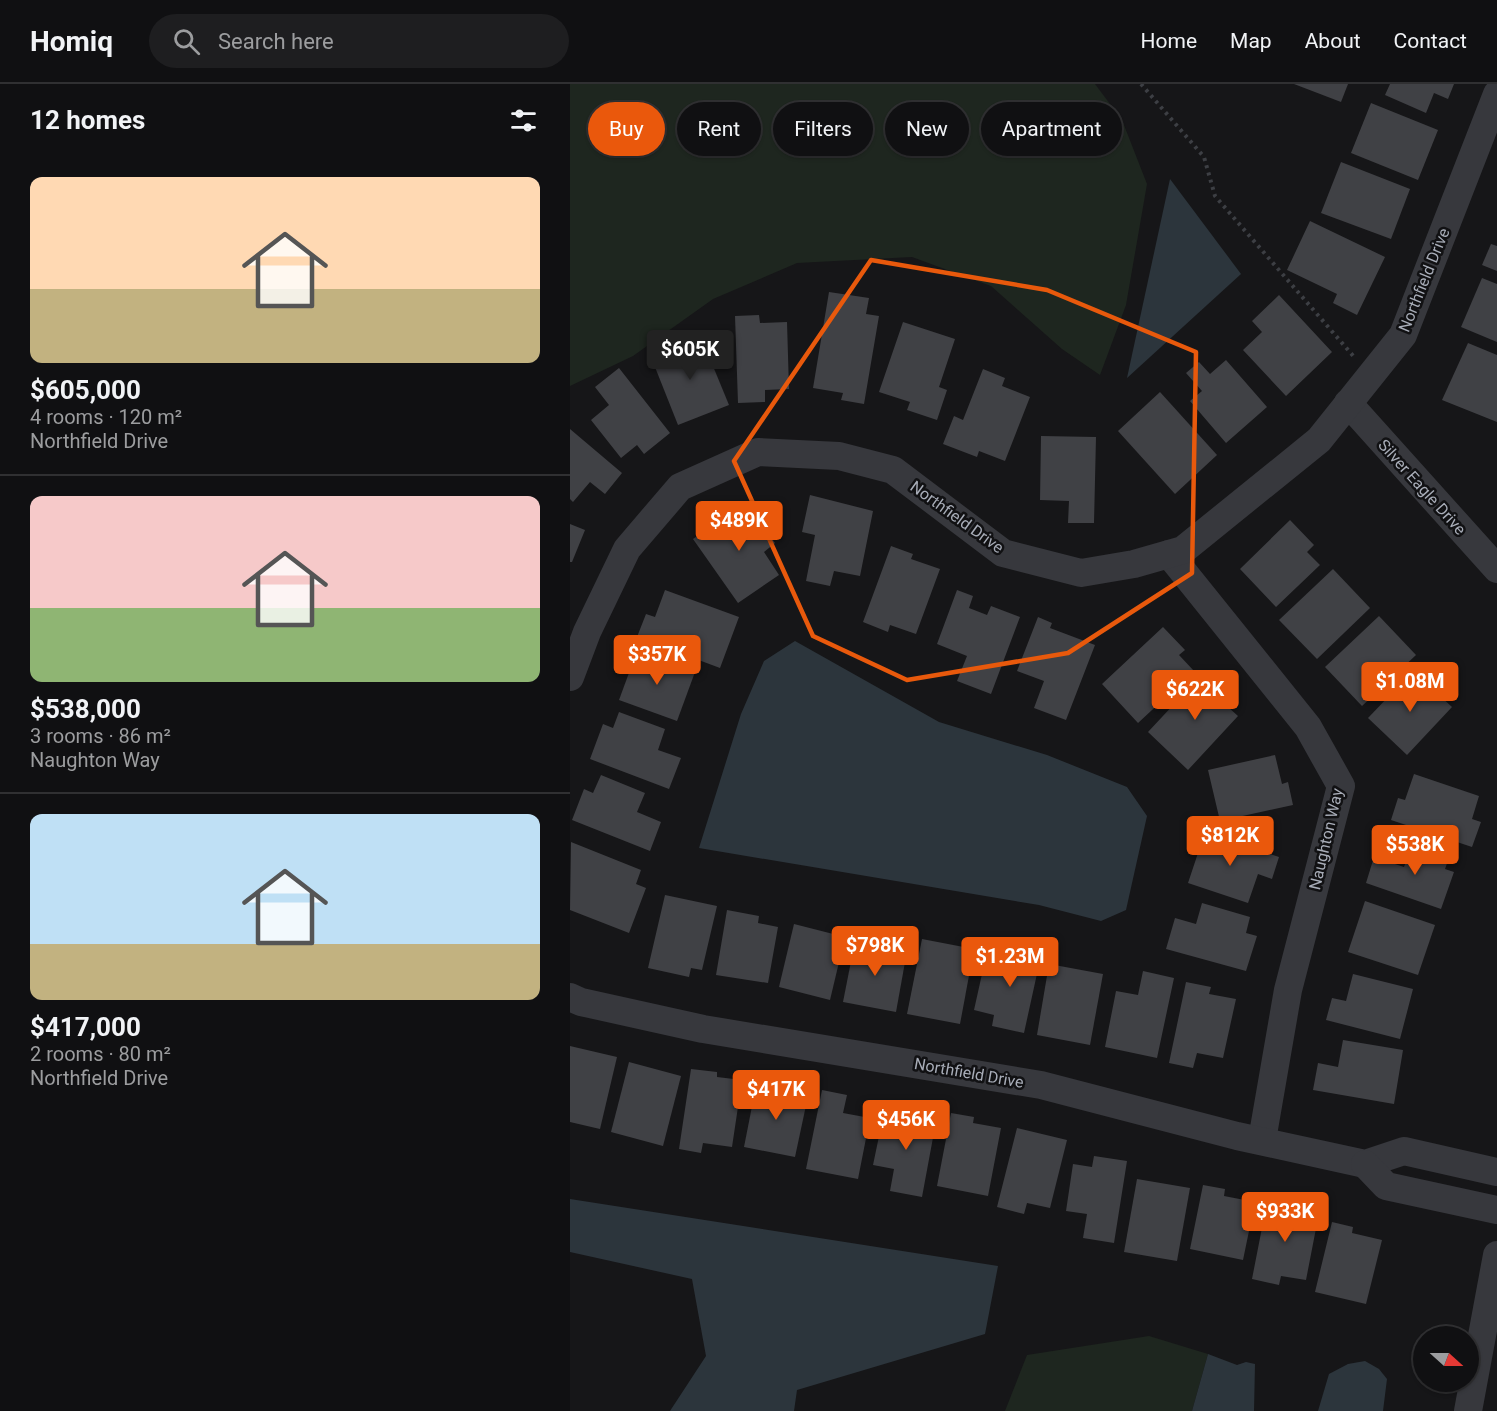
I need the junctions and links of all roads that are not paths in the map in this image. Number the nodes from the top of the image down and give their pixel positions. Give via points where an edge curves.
1 (1497, 94) edge
2 (1348, 404) junction
3 (1169, 554) junction
4 (1497, 569) edge
5 (570, 677) edge
6 (570, 996) edge
7 (1262, 1140) junction
8 (1365, 1164) junction
9 (1497, 1172) edge
10 (1497, 1210) edge
11 (1497, 1255) edge
12 (1468, 1411) edge

1 - 2 street, Northfield Drive via 1403,336
2 - 3 street, Northfield Drive via 1319,440 1183,550
2 - 4 street, Silver Eagle Drive
3 - 5 street, Northfield Drive via 1081,573 1003,553 893,470 839,456 758,452 680,487 627,549
3 - 7 street, Naughton Way via 1308,727 1341,786 1288,990
6 - 7 street, Northfield Drive via 581,1002 703,1029 1041,1085
7 - 8 street, Northfield Drive
8 - 9 street via 1404,1151
8 - 10 street via 1386,1186
11 - 12 street

